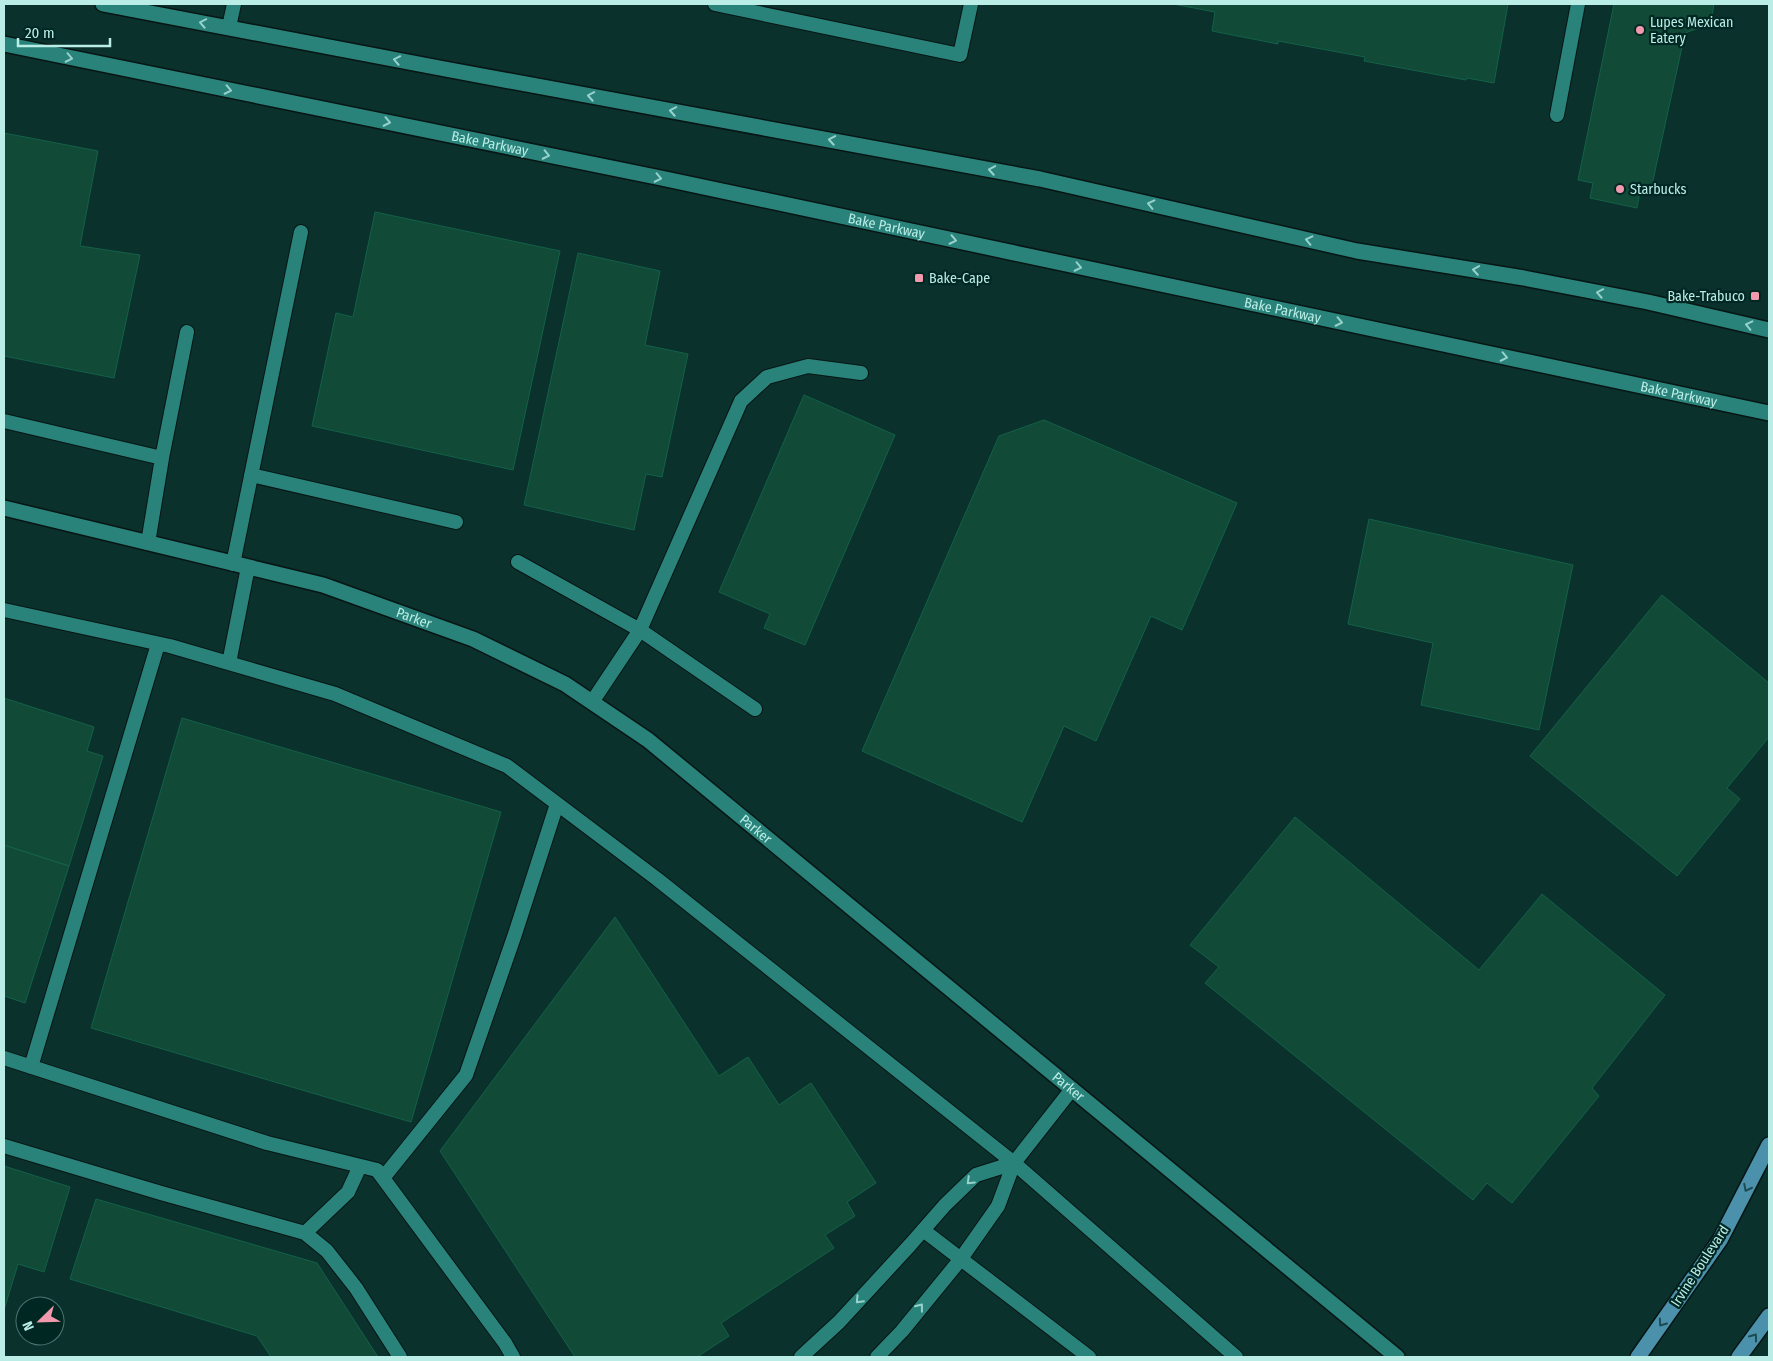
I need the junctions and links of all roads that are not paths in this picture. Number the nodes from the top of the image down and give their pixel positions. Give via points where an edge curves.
1 (103, 4) edge
2 (234, 4) edge
3 (715, 4) edge
4 (971, 4) edge
5 (1578, 4) edge
6 (229, 28) junction
7 (4, 44) edge
8 (1557, 115) dead end
9 (301, 232) dead end
10 (1769, 330) edge
11 (187, 332) dead end
12 (861, 373) dead end
13 (1769, 413) edge
14 (4, 422) edge
15 (162, 458) junction
16 (251, 475) junction
17 (4, 508) edge
18 (456, 522) dead end
19 (148, 543) junction
20 (518, 562) dead end
21 (233, 564) junction
22 (248, 567) junction
23 (4, 610) edge
24 (640, 630) junction
25 (158, 644) junction
26 (229, 663) junction
27 (592, 702) junction
28 (755, 709) dead end
29 (557, 804) junction
30 (4, 1058) edge
31 (31, 1067) junction
32 (1072, 1089) junction
33 (1769, 1145) edge
34 (4, 1146) edge
35 (1014, 1163) junction
36 (360, 1166) junction
37 (383, 1178) junction
38 (923, 1230) junction
39 (305, 1233) junction
40 (960, 1260) junction
41 (1769, 1316) edge
42 (400, 1357) edge
43 (512, 1357) edge
44 (801, 1357) edge
45 (877, 1357) edge
46 (1089, 1357) edge
47 (1236, 1357) edge
48 (1398, 1357) edge
49 (1638, 1357) edge
50 (1739, 1357) edge

6 -> 1 main road
2 - 6 lane
3 - 4 lane via 960,55
5 - 8 lane
10 -> 6 main road via 1524,278 1357,251 1040,179
7 -> 13 main road, Bake Parkway via 661,178
9 - 16 lane
11 - 15 lane
12 - 24 lane via 808,366 767,377 741,401
14 - 15 lane
15 - 19 lane
16 - 18 lane
16 - 21 lane
17 - 19 main road, Parker
19 - 21 main road, Parker
20 - 24 lane
21 - 22 main road, Parker
22 - 26 lane
22 - 27 main road, Parker via 323,585 473,640 566,684
23 - 25 lane
24 - 27 lane
24 - 28 lane
25 - 26 lane
25 - 31 lane
26 - 29 lane via 335,694 507,766
27 - 32 main road, Parker via 648,740
29 - 35 lane via 658,879
29 - 37 lane via 466,1075
30 - 31 lane
31 - 36 lane via 267,1143
32 - 35 lane
32 - 48 main road, Parker
33 -> 49 main road, Irvine Boulevard via 1720,1240
34 - 39 lane
35 -> 38 lane via 976,1175
35 - 40 lane via 998,1206
35 - 47 lane
36 - 37 lane via 377,1170
36 - 39 lane via 348,1192
37 - 43 lane via 505,1343
38 - 40 lane
38 -> 44 lane via 839,1322
39 - 42 lane via 327,1251 356,1288
45 -> 40 lane
40 - 46 lane
50 -> 41 main road

